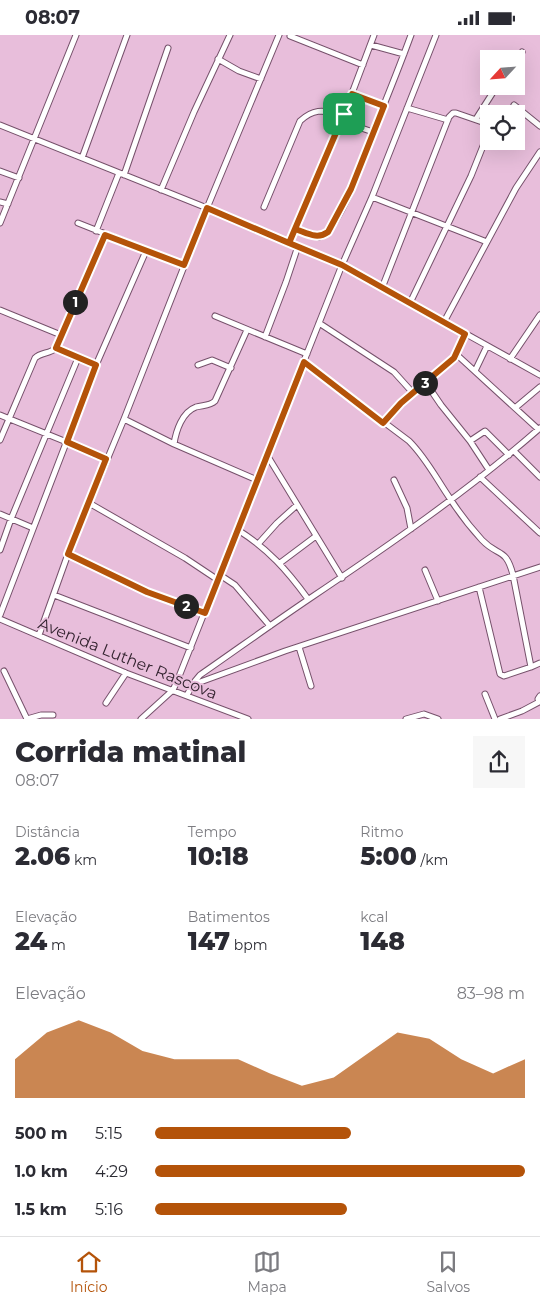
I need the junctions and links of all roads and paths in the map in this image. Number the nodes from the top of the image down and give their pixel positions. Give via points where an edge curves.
1 (76, 35) edge
2 (127, 35) edge
3 (230, 35) edge
4 (279, 35) edge
5 (374, 35) edge
6 (411, 35) edge
7 (436, 35) edge
8 (290, 36) edge
9 (371, 45) junction
10 (168, 48) dead end
11 (404, 54) junction
12 (218, 59) junction
13 (363, 65) junction
14 (261, 79) junction
15 (352, 94) junction
16 (491, 95) edge
17 (384, 106) junction
18 (407, 108) junction
19 (344, 114) junction
20 (525, 114) edge
21 (476, 119) junction
22 (448, 120) junction
23 (341, 121) junction
24 (480, 121) edge
25 (0, 125) edge
26 (540, 126) edge
27 (374, 132) junction
28 (35, 139) junction
29 (481, 150) edge
30 (540, 152) edge
31 (82, 158) junction
32 (0, 171) edge
33 (121, 174) junction
34 (19, 178) junction
35 (162, 190) junction
36 (372, 197) junction
37 (0, 202) edge
38 (8, 204) junction
39 (264, 207) dead end
40 (207, 208) junction
41 (412, 212) junction
42 (0, 223) edge
43 (78, 223) dead end
44 (448, 225) junction
45 (295, 229) junction
46 (96, 231) junction
47 (105, 235) junction
48 (487, 242) junction
49 (289, 243) junction
50 (298, 246) junction
51 (146, 251) junction
52 (184, 265) junction
53 (342, 265) junction
54 (382, 288) junction
55 (410, 303) junction
56 (0, 310) edge
57 (540, 315) edge
58 (215, 316) dead end
59 (444, 322) junction
60 (319, 323) junction
61 (247, 330) junction
62 (465, 334) junction
63 (61, 335) junction
64 (265, 337) junction
65 (487, 346) junction
66 (56, 348) junction
67 (307, 354) junction
68 (456, 354) junction
69 (78, 358) junction
70 (510, 359) junction
71 (304, 362) junction
72 (96, 365) junction
73 (198, 365) dead end
74 (231, 368) junction
75 (475, 371) junction
76 (540, 375) edge
77 (426, 383) junction
78 (540, 387) edge
79 (413, 393) junction
80 (515, 408) junction
81 (0, 415) edge
82 (9, 418) junction
83 (124, 419) junction
84 (383, 423) junction
85 (539, 429) edge
86 (47, 433) junction
87 (0, 440) edge
88 (470, 441) junction
89 (67, 442) junction
90 (174, 444) junction
91 (514, 451) junction
92 (267, 455) junction
93 (509, 455) junction
94 (106, 459) junction
95 (489, 470) junction
96 (480, 477) junction
97 (540, 477) edge
98 (257, 480) junction
99 (394, 480) dead end
100 (450, 500) junction
101 (89, 503) junction
102 (297, 505) junction
103 (0, 514) edge
104 (11, 519) junction
105 (34, 528) junction
106 (411, 529) junction
107 (238, 530) junction
108 (540, 533) edge
109 (316, 536) junction
110 (259, 543) junction
111 (0, 550) edge
112 (68, 554) junction
113 (280, 563) junction
114 (540, 567) edge
115 (425, 570) dead end
116 (513, 575) junction
117 (219, 577) junction
118 (342, 578) junction
119 (479, 587) junction
120 (54, 595) junction
121 (308, 599) junction
122 (438, 601) junction
123 (205, 613) junction
124 (0, 615) edge
125 (0, 619) edge
126 (270, 626) junction
127 (39, 635) junction
128 (299, 647) junction
129 (191, 648) junction
130 (540, 663) edge
131 (531, 667) junction
132 (4, 671) dead end
133 (126, 673) junction
134 (192, 685) junction
135 (311, 686) dead end
136 (173, 690) junction
137 (485, 694) dead end
138 (187, 695) junction
139 (540, 701) edge
140 (106, 703) dead end
141 (53, 715) dead end
142 (144, 718) edge
143 (27, 719) edge
144 (248, 719) edge
145 (406, 719) edge
146 (438, 719) edge
147 (494, 719) edge
148 (500, 719) edge

1 - 28 street
2 - 31 street
3 - 12 street
4 - 14 street
5 - 9 street
6 - 11 street
7 - 18 street
8 - 13 street
9 - 11 street
9 - 13 street
10 - 33 street
11 - 17 street
12 - 14 street
12 - 35 street
13 - 15 street
14 - 40 street
15 - 17 street
15 - 19 street
16 - 21 street
17 - 27 street
18 - 22 street
18 - 36 street
19 - 23 street
19 - 39 street via 317,111 300,121
20 - 26 street
21 - 22 street via 456,113 451,114
21 - 24 street
22 - 41 street
23 - 27 street
23 - 45 street
25 - 28 street
27 - 45 street via 351,189 328,232 315,237
28 - 31 street
28 - 34 street
29 - 44 street
30 - 48 street
31 - 33 street
32 - 34 street
33 - 35 street
33 - 46 street
34 - 38 street
35 - 40 street
36 - 41 street
36 - 53 street
37 - 38 street
38 - 42 street
40 - 49 street
40 - 52 street
41 - 44 street
41 - 54 street
43 - 46 street
44 - 48 street
44 - 55 street
45 - 49 street
46 - 47 street
47 - 51 street
47 - 63 street
48 - 59 street
49 - 50 street
50 - 53 street
50 - 64 street
51 - 52 street
51 - 72 street
52 - 83 street
53 - 54 street
53 - 60 street
54 - 55 street
55 - 59 street
56 - 63 street
57 - 70 street
58 - 61 street
59 - 62 street
60 - 67 street
60 - 79 street via 394,372
61 - 64 street
61 - 74 street
62 - 65 street
62 - 68 street
63 - 66 street
64 - 67 street
65 - 70 street
65 - 75 street
66 - 69 street
66 - 82 street via 35,358
67 - 71 street
68 - 75 street
68 - 77 street
69 - 72 street
69 - 86 street
70 - 76 street
71 - 84 street
71 - 92 street
72 - 89 street
73 - 74 street via 212,360
74 - 90 street via 215,401 194,407 187,413
75 - 80 street
77 - 79 street
77 - 88 street
78 - 80 street
79 - 84 street
80 - 85 street
81 - 82 street
82 - 86 street
82 - 87 street
83 - 90 street
83 - 94 street
84 - 100 street via 420,452
85 - 91 street
86 - 89 street
86 - 104 street
88 - 93 street via 485,431
88 - 95 street
89 - 94 street
89 - 105 street
90 - 98 street
91 - 93 street
91 - 97 street
92 - 98 street
92 - 102 street
93 - 95 street
94 - 101 street
95 - 96 street
96 - 100 street
96 - 108 street
98 - 107 street
99 - 106 street via 407,508
100 - 106 street
100 - 116 street via 492,549 504,554
101 - 112 street
101 - 117 street
102 - 109 street
102 - 110 street
103 - 104 street
104 - 105 street
104 - 111 street
105 - 124 street
106 - 118 street
107 - 110 street
107 - 117 street
109 - 113 street
109 - 118 street
110 - 113 street
112 - 120 street
112 - 123 street via 147,592
113 - 121 street
114 - 116 street
115 - 122 street
116 - 119 street
116 - 131 street
117 - 123 street
117 - 126 street via 240,591
118 - 121 street
119 - 122 street
119 - 131 street via 500,674 504,676
120 - 127 street
120 - 129 street
121 - 126 street
122 - 128 street
123 - 129 street
125 - 127 street, Avenida Luther Rascova
126 - 134 street via 200,675
127 - 133 street, Avenida Luther Rascova
128 - 134 street
128 - 135 street
129 - 136 street
130 - 131 street
132 - 143 street
133 - 136 street, Avenida Luther Rascova
133 - 140 street
134 - 138 street
136 - 138 street, Avenida Luther Rascova
136 - 142 street
137 - 147 street
138 - 144 street, Avenida Luther Rascova
139 - 148 street
141 - 143 street
145 - 146 street via 424,714

